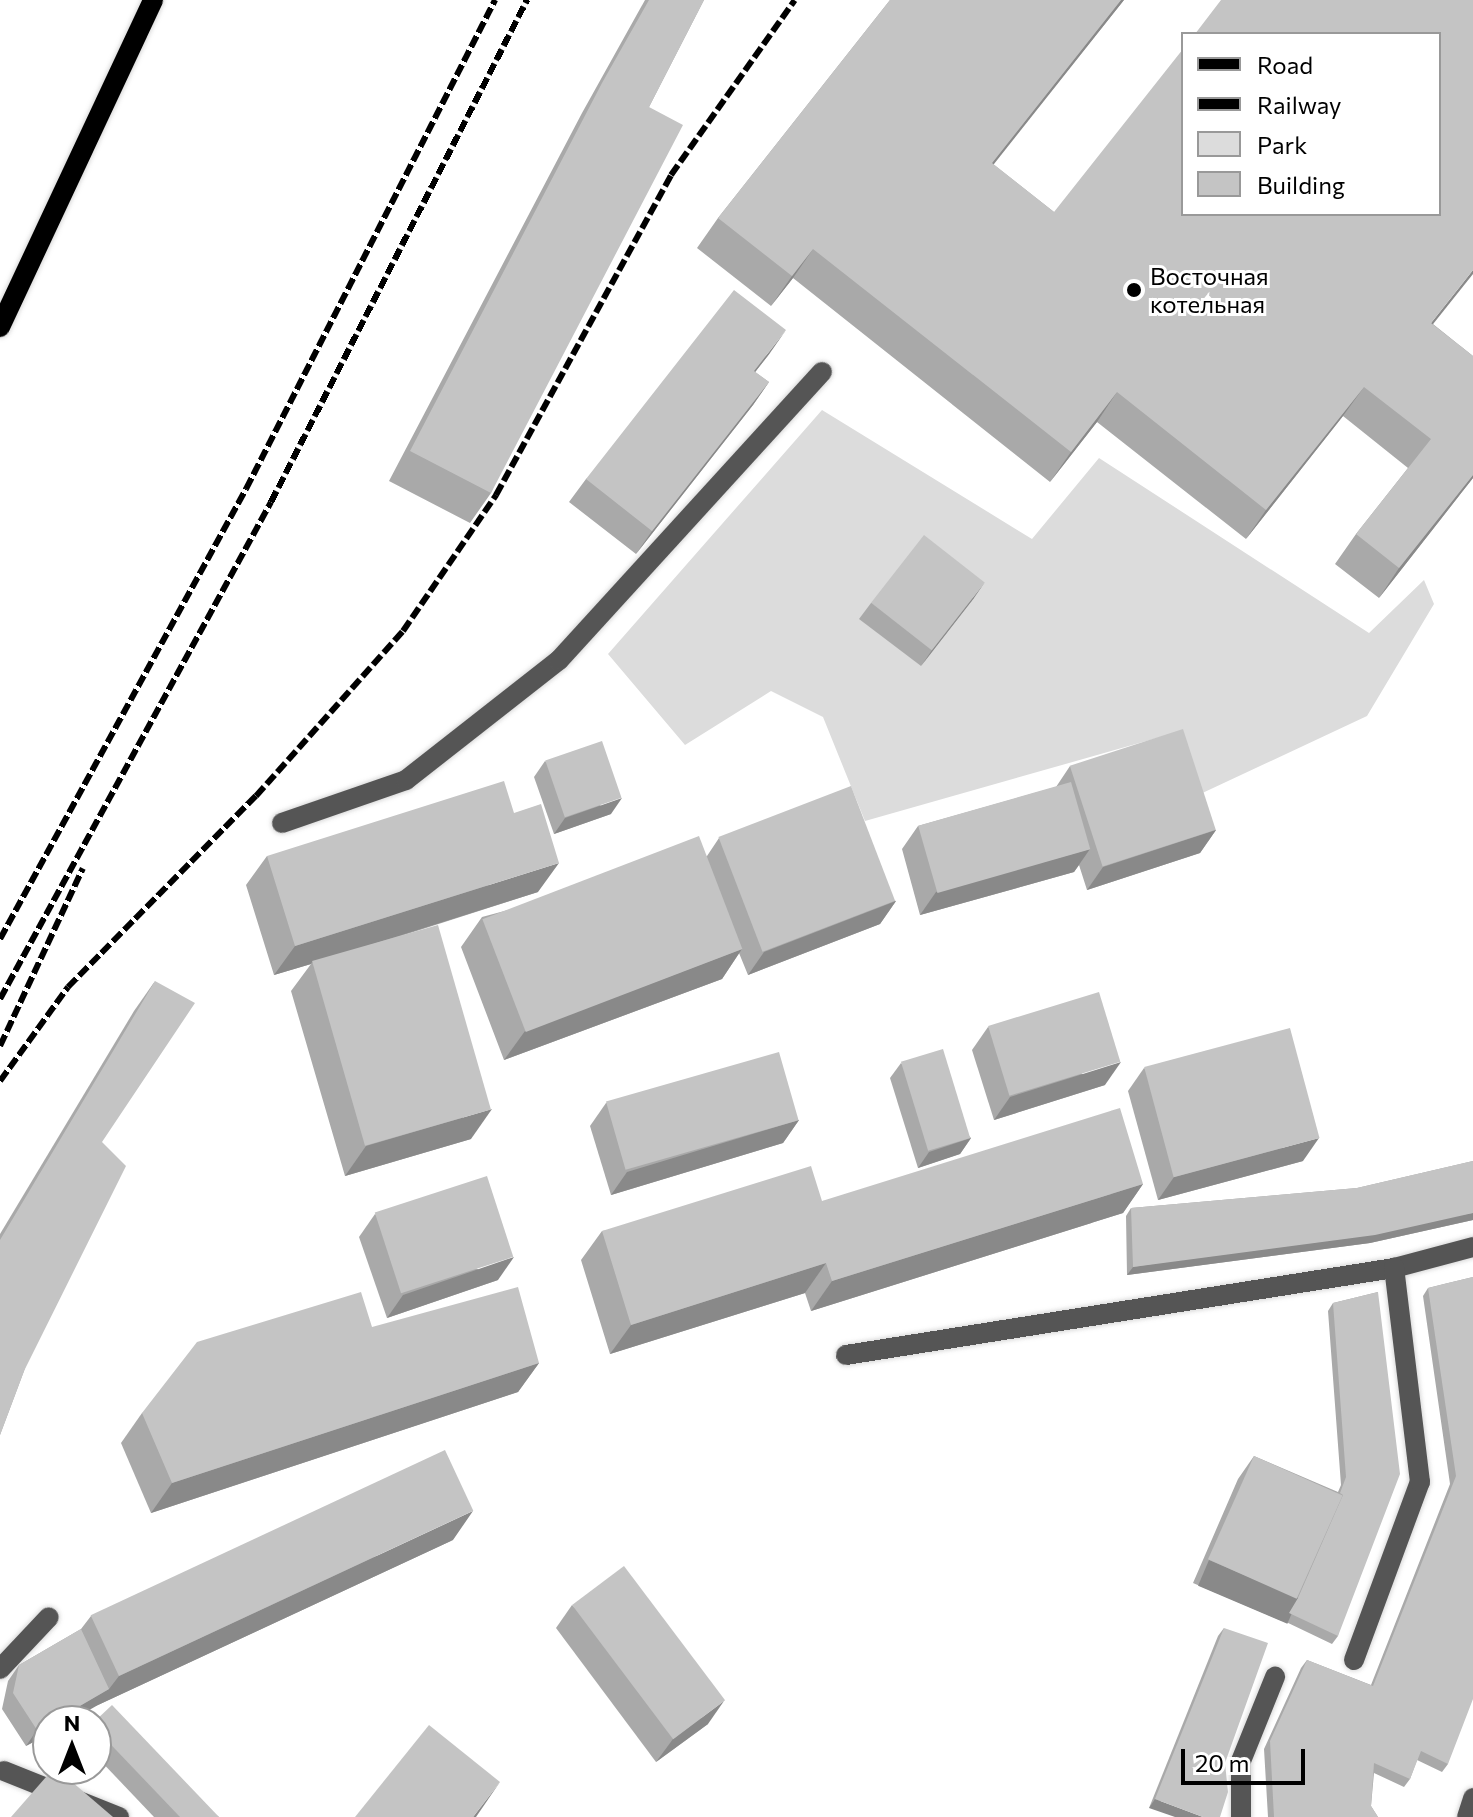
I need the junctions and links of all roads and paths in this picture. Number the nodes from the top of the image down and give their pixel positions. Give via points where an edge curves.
1 (153, 0) edge
2 (0, 327) edge
3 (822, 372) dead end
4 (282, 823) dead end
5 (1473, 1247) edge
6 (1394, 1268) junction
7 (846, 1355) dead end
8 (49, 1617) dead end
9 (1354, 1660) dead end
10 (0, 1669) edge
11 (1275, 1677) dead end
12 (1, 1770) edge
13 (1473, 1798) edge
14 (119, 1817) edge
15 (1241, 1817) edge
16 (1467, 1817) edge

1 - 2 main road
3 - 4 lane via 559,660 406,780
5 - 6 lane
6 - 7 lane
6 - 9 lane via 1420,1482
8 - 10 lane
11 - 15 lane via 1241,1761
12 - 14 lane
13 - 16 lane

